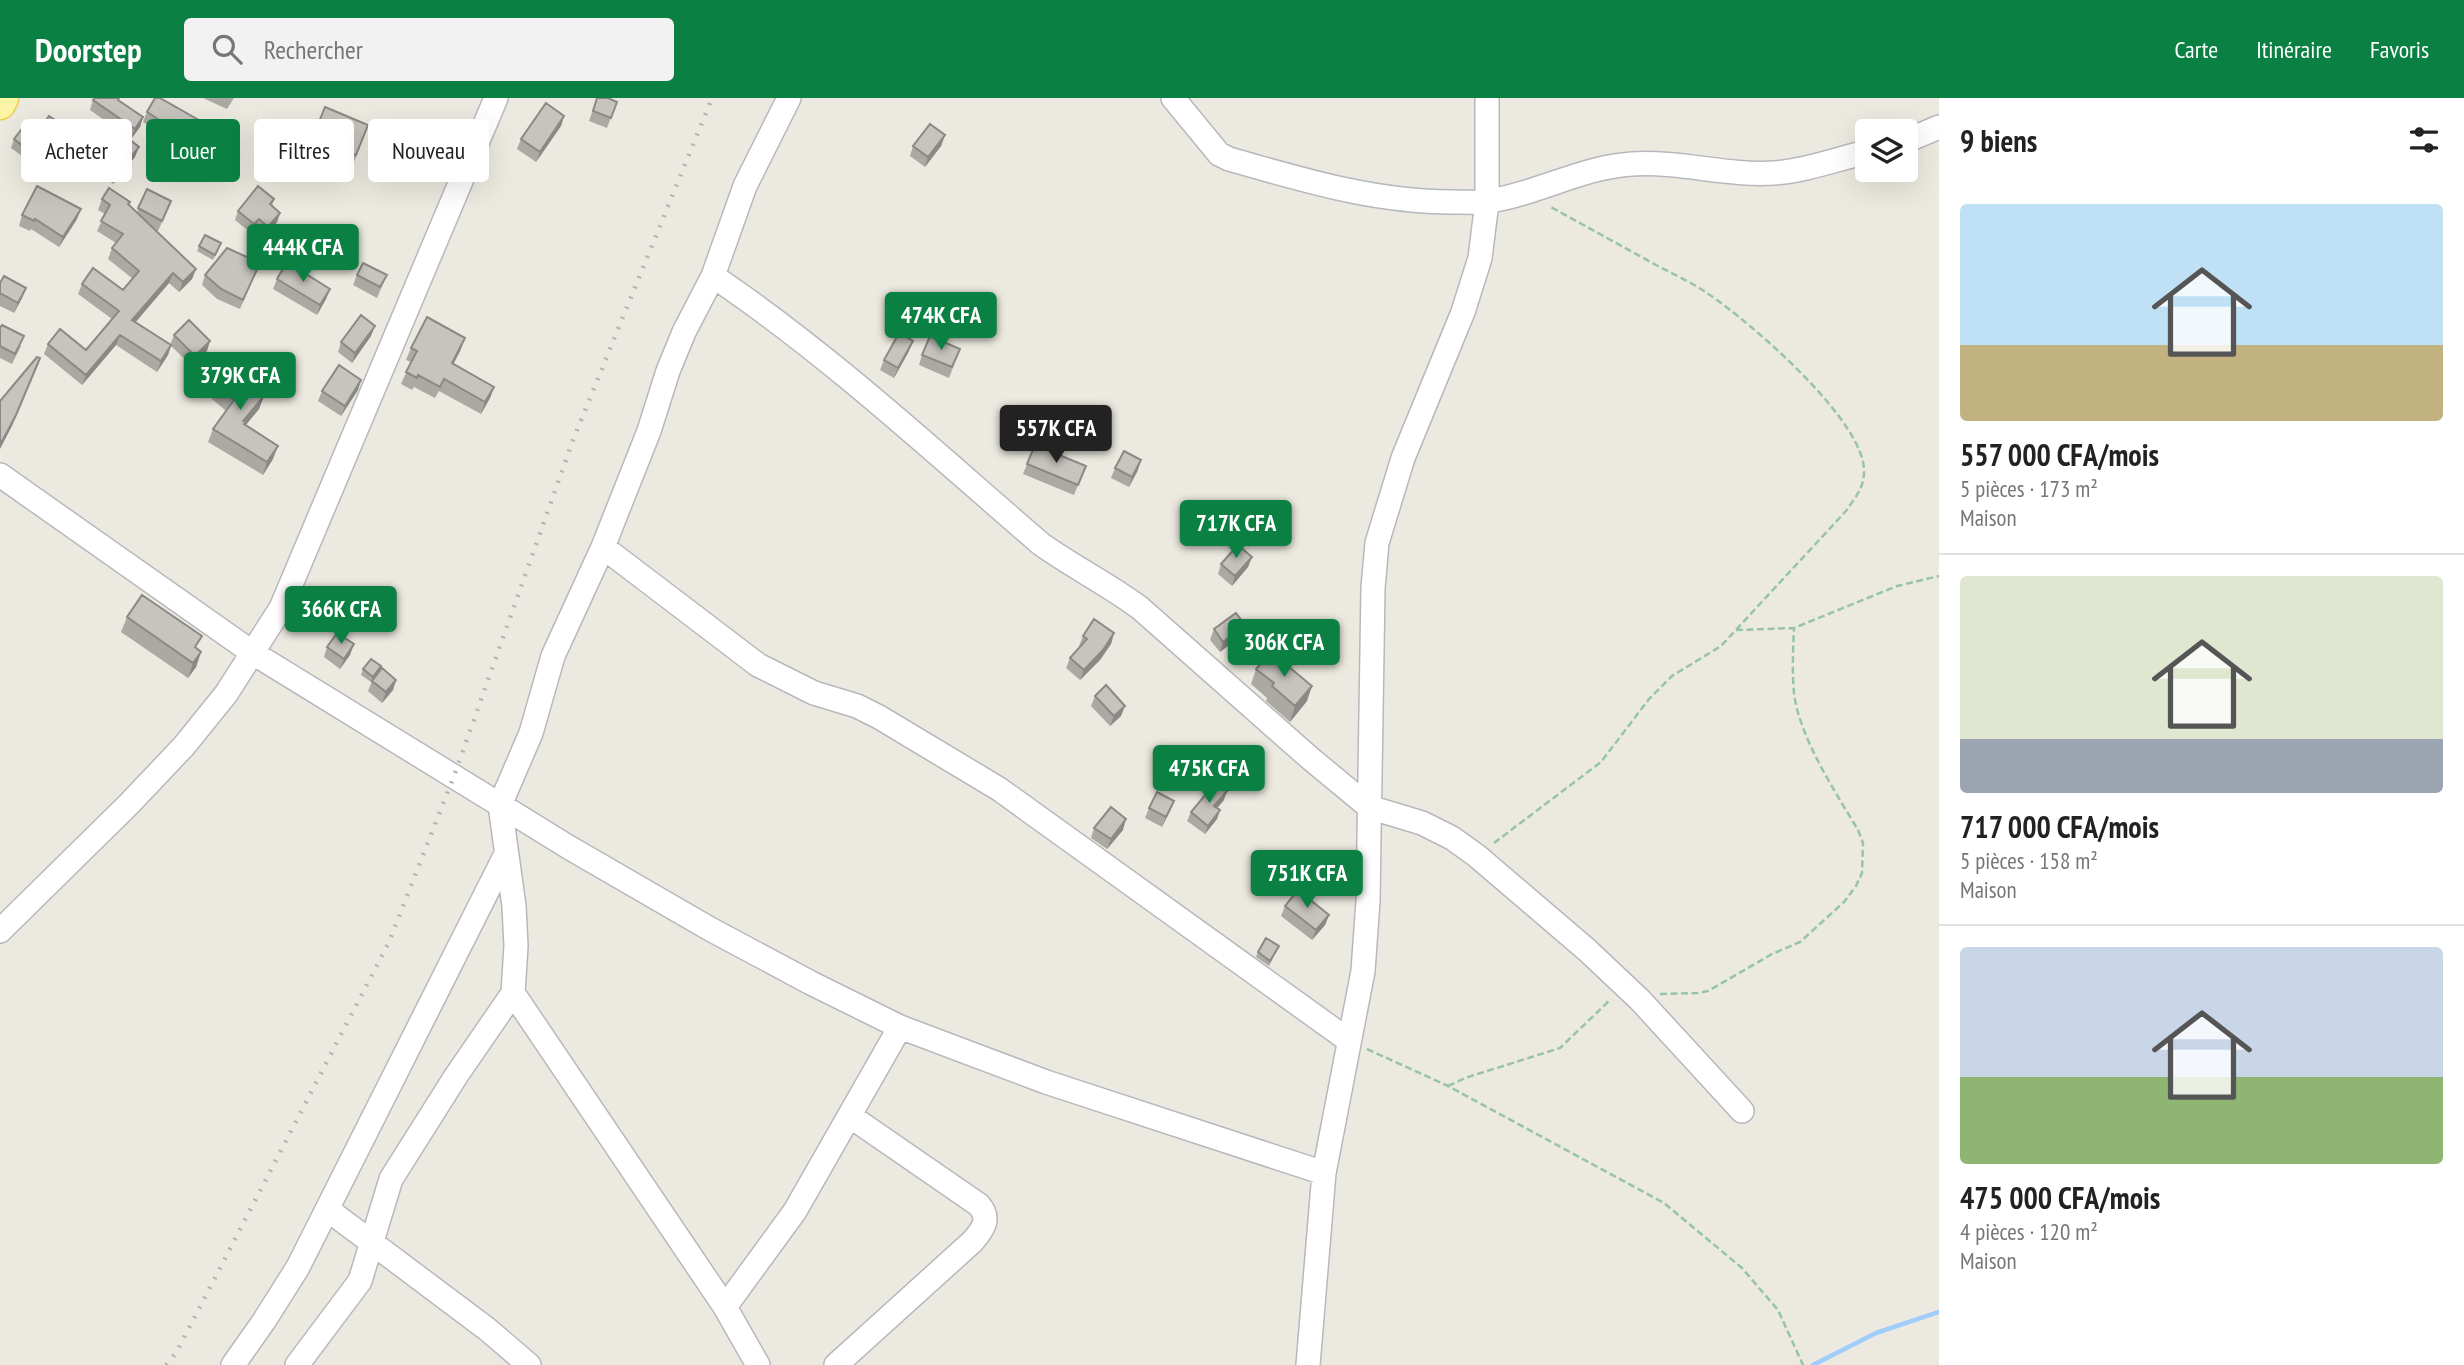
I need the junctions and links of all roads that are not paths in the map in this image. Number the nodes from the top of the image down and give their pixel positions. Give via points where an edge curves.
1 (3, 98) edge
2 (496, 98) edge
3 (789, 98) edge
4 (1173, 98) edge
5 (1487, 98) edge
6 (0, 104) edge
7 (1939, 127) edge
8 (1918, 136) edge
9 (1855, 155) edge
10 (1487, 202) junction
11 (713, 276) junction
12 (0, 475) edge
13 (603, 547) junction
14 (253, 653) junction
15 (500, 805) junction
16 (1369, 807) junction
17 (506, 854) junction
18 (0, 931) edge
19 (513, 993) junction
20 (900, 1027) junction
21 (1348, 1040) junction
22 (1742, 1111) dead end
23 (850, 1116) junction
24 (1324, 1173) junction
25 (327, 1209) junction
26 (372, 1242) junction
27 (725, 1307) junction
28 (233, 1365) edge
29 (297, 1365) edge
30 (529, 1365) edge
31 (758, 1365) edge
32 (836, 1365) edge
33 (1308, 1365) edge

1 - 6 main road
2 - 14 street via 281,608
3 - 11 street via 745,186
4 - 10 street via 1219,154 1229,159 1386,199
5 - 10 street
7 - 8 street
9 - 10 street via 1774,173 1629,164
10 - 16 street via 1480,258 1463,312 1403,458 1377,543
11 - 13 street via 668,371
11 - 16 street via 833,365 1041,544 1140,608
12 - 14 street
13 - 15 street via 553,656 531,733
13 - 21 street via 758,665 814,693 879,717 999,789
14 - 15 street
14 - 18 street via 184,746
15 - 17 street
15 - 20 street via 710,929
16 - 21 street via 1363,971
16 - 22 street via 1422,823 1477,856 1632,993
17 - 19 street via 514,906
17 - 25 street
19 - 26 street via 391,1180
19 - 27 street
20 - 23 street
20 - 24 street via 1046,1082
21 - 24 street
23 - 27 street via 795,1211
23 - 32 street via 979,1205 986,1224
24 - 33 street
25 - 26 street
25 - 28 street via 298,1267
26 - 29 street via 360,1281
26 - 30 street
27 - 31 street

